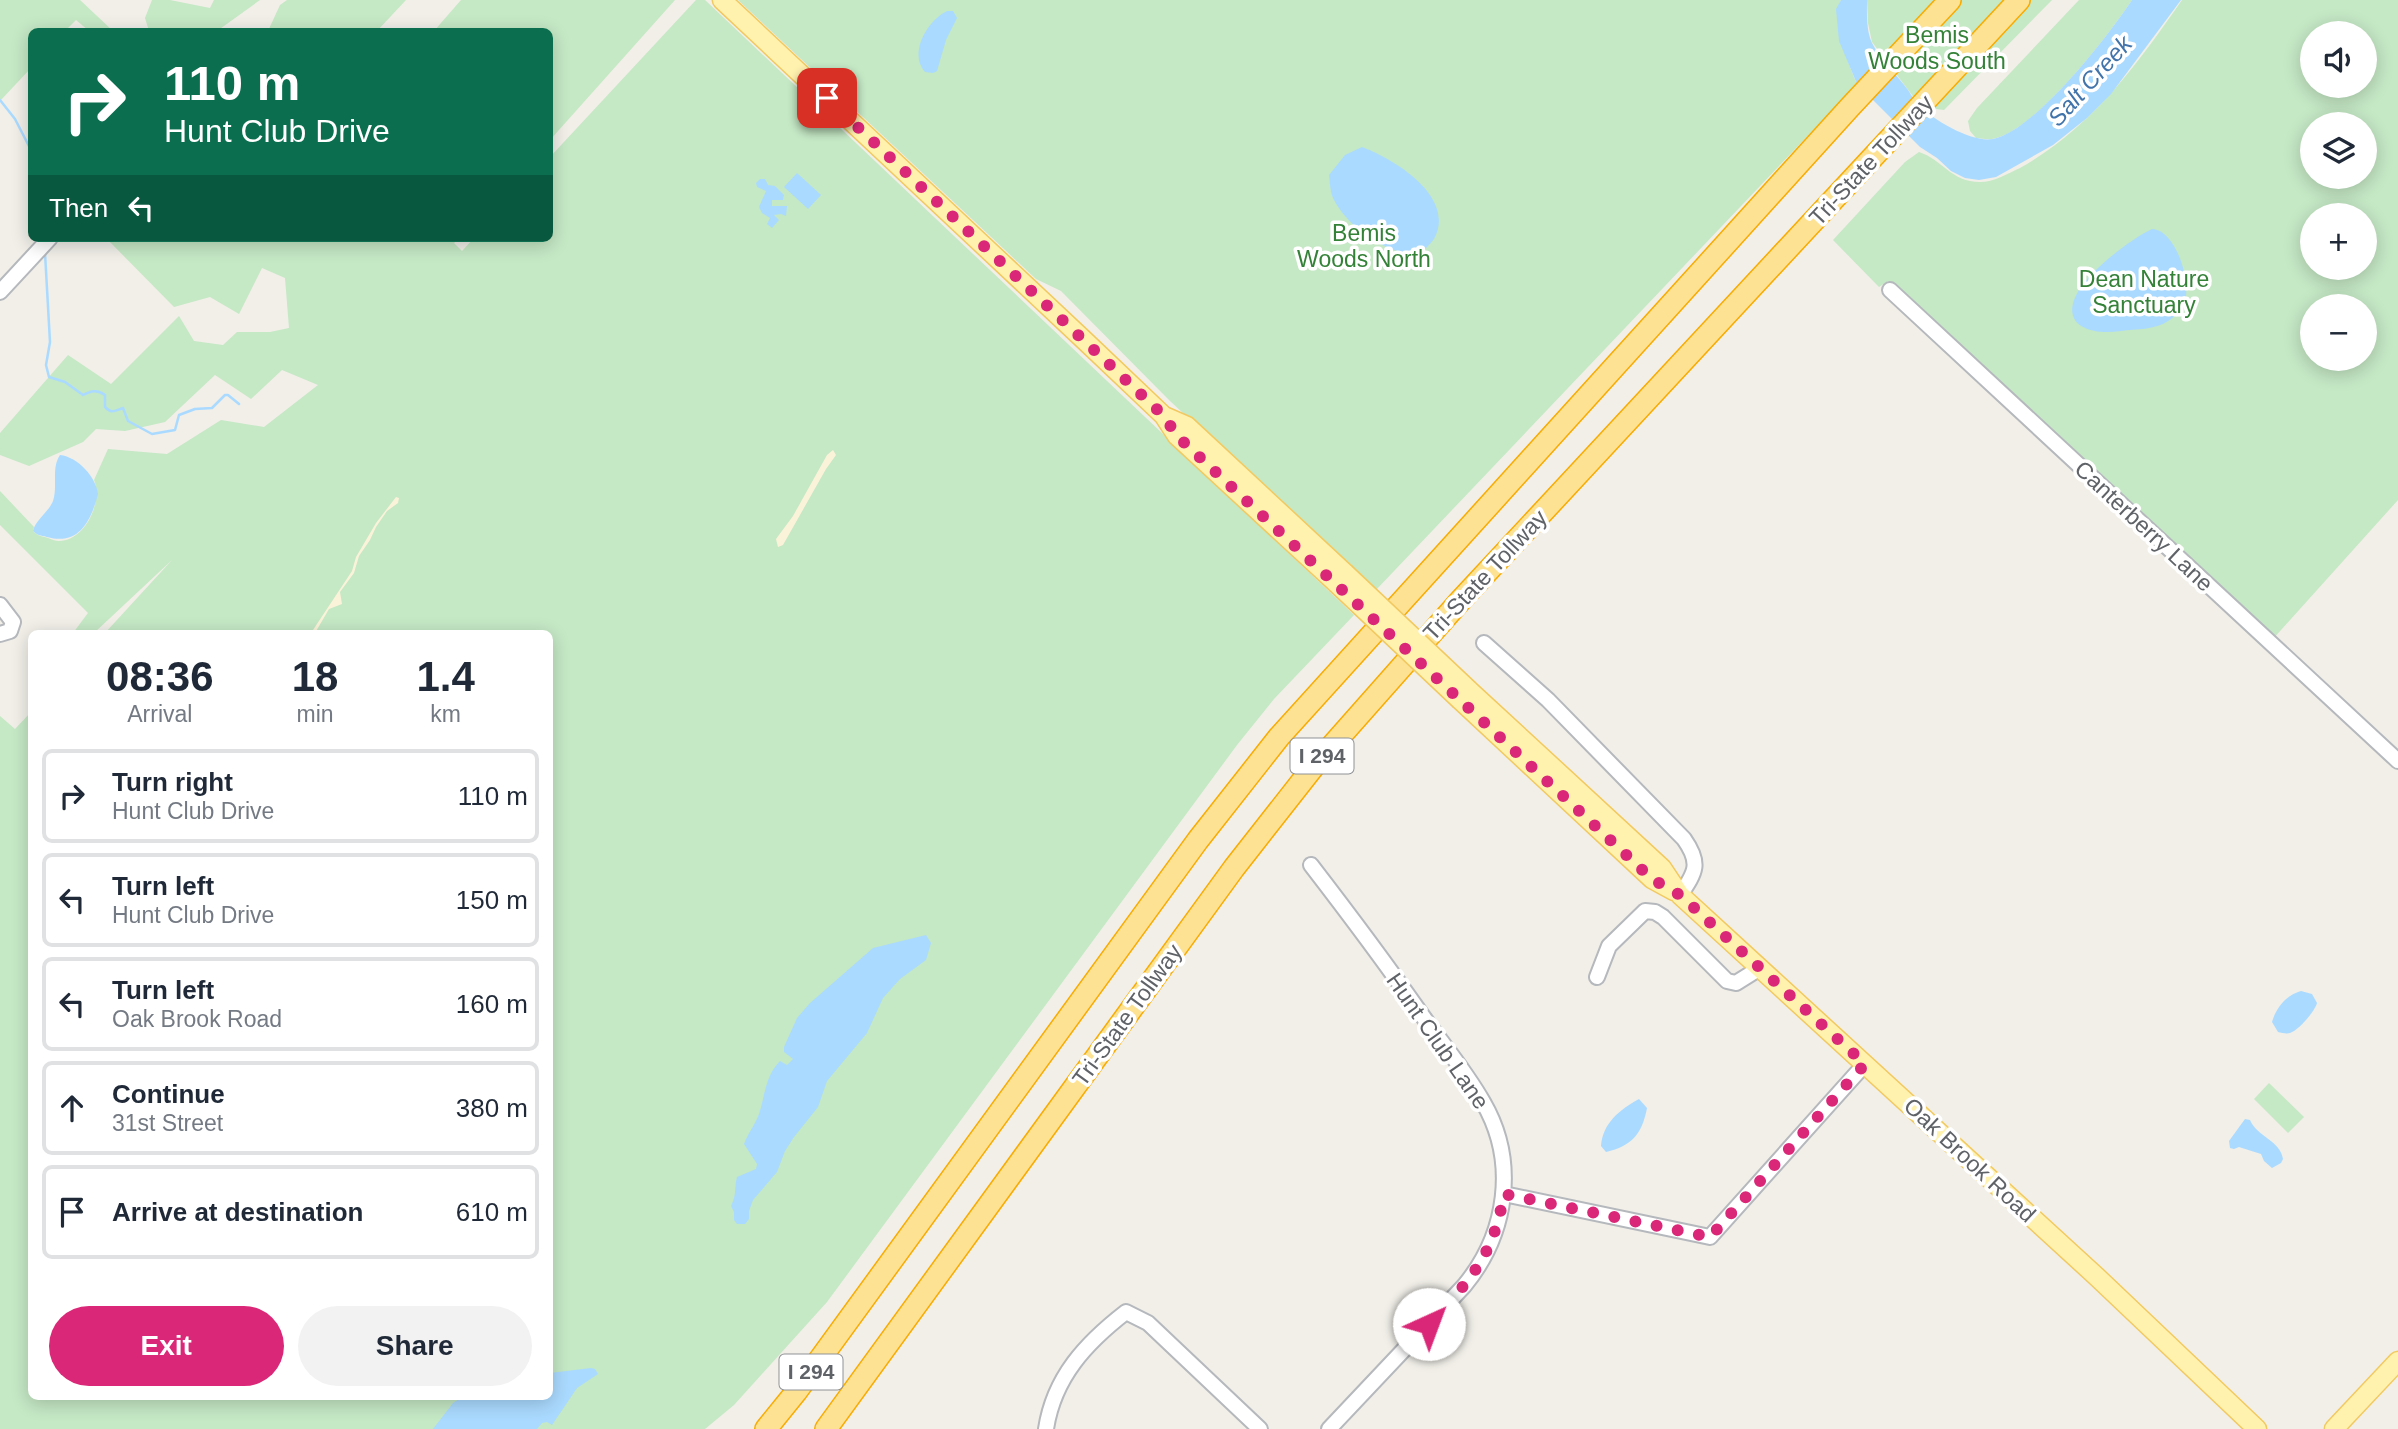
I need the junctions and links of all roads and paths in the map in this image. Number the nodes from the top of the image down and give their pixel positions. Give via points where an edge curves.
1 (722, 0) edge
2 (1950, 0) edge
3 (2019, 0) edge
4 (46, 242) edge
5 (1891, 290) dead end
6 (0, 292) edge
7 (0, 605) edge
8 (0, 635) edge
9 (1484, 643) dead end
10 (2398, 761) edge
11 (1311, 865) dead end
12 (1680, 895) junction
13 (1760, 968) junction
14 (1597, 977) dead end
15 (1865, 1064) junction
16 (1504, 1194) junction
17 (853, 1313) junction
18 (2398, 1361) edge
19 (750, 1429) edge
20 (766, 1429) edge
21 (826, 1429) edge
22 (1046, 1429) edge
23 (1260, 1429) edge
24 (1329, 1429) edge
25 (2257, 1429) edge
26 (2334, 1429) edge

1 - 12 main road, Oak Brook Road, bridge via 1164,416 1177,436 1340,578 1652,879
2 - 17 highway, Tri-State Tollway / I 294 via 1279,737 1198,840
3 - 21 highway, Tri-State Tollway / I 294 via 1460,601 1314,766 1234,868
4 - 6 street
5 - 10 street, Canterberry Lane
7 - 8 street via 13,622 10,631
9 - 12 street via 1548,700 1684,839 1695,867
11 - 16 street, Hunt Club Lane via 1483,1102 1500,1145
12 - 13 main road, Oak Brook Road
13 - 14 street via 1736,983 1727,981 1663,917 1645,911 1609,946
13 - 15 main road, Oak Brook Road
15 - 16 street via 1710,1237
15 - 25 main road, Oak Brook Road
16 - 24 street, Hunt Club Lane via 1494,1237 1475,1273
17 - 19 highway
17 - 20 highway, Tri-State Tollway / I 294
18 - 26 main road
22 - 23 street via 1051,1401 1067,1370 1126,1312 1149,1323

